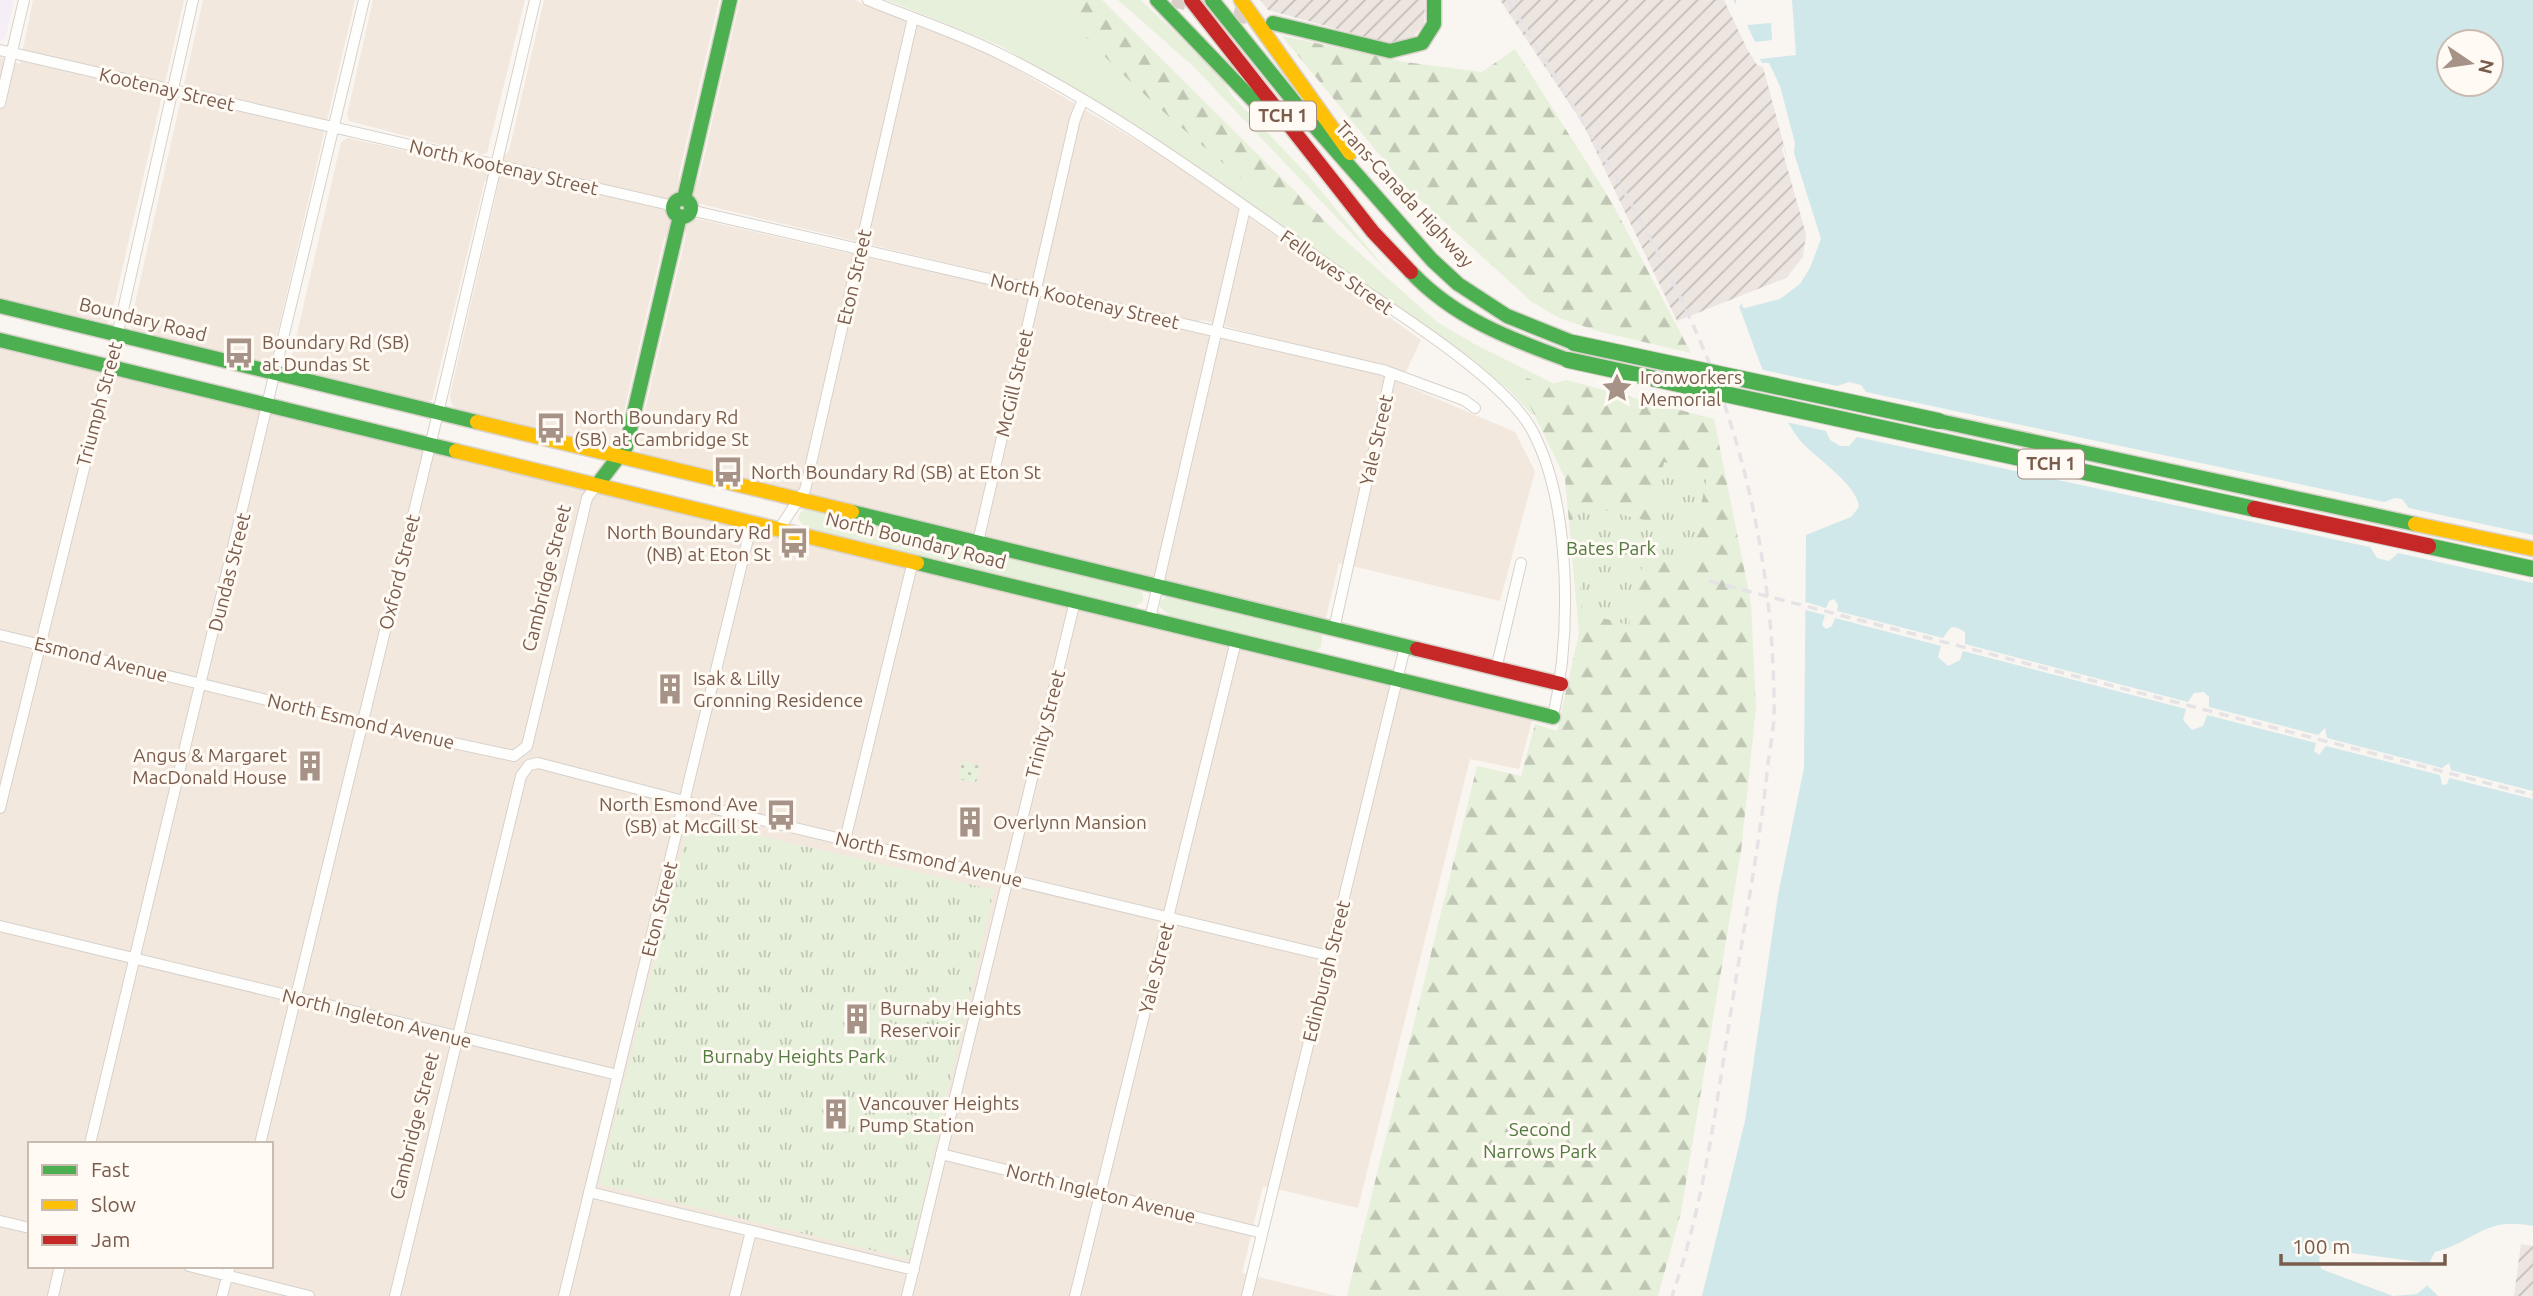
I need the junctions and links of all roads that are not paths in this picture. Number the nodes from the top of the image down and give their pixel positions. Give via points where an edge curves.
1 (24, 0) edge
2 (193, 0) edge
3 (364, 0) edge
4 (535, 0) edge
5 (730, 0) edge
6 (868, 0) edge
7 (1157, 0) edge
8 (1191, 0) edge
9 (1212, 0) edge
10 (1241, 0) edge
11 (1434, 0) edge
12 (913, 18) junction
13 (1273, 23) tunnel mouth
14 (0, 50) edge
15 (12, 52) junction
16 (172, 90) junction
17 (1083, 102) junction
18 (0, 103) edge
19 (334, 128) junction
20 (496, 165) junction
21 (682, 208) junction
22 (1245, 208) junction
23 (1392, 214) junction
24 (1373, 232) junction
25 (860, 249) junction
26 (1035, 290) junction
27 (0, 306) edge
28 (1215, 331) junction
29 (117, 334) junction
30 (0, 340) edge
31 (107, 366) junction
32 (1391, 373) junction
33 (276, 374) junction
34 (269, 405) junction
35 (1475, 408) dead end
36 (439, 413) junction
37 (430, 444) junction
38 (617, 456) junction
39 (597, 485) junction
40 (799, 500) junction
41 (752, 522) junction
42 (779, 529) junction
43 (978, 542) junction
44 (2533, 549) edge
45 (913, 561) junction
46 (1521, 564) dead end
47 (2533, 569) edge
48 (1157, 587) junction
49 (1075, 601) junction
50 (1150, 619) junction
51 (1334, 629) junction
52 (0, 635) edge
53 (1236, 641) junction
54 (39, 644) junction
55 (1405, 647) junction
56 (1496, 669) junction
57 (1397, 680) junction
58 (201, 684) junction
59 (1560, 684) junction
60 (1553, 717) joint
61 (362, 723) junction
62 (520, 753) joint
63 (529, 765) joint
64 (685, 801) junction
65 (0, 808) edge
66 (845, 840) junction
67 (1007, 878) junction
68 (1169, 918) junction
69 (0, 926) edge
70 (1329, 957) junction
71 (136, 958) junction
72 (296, 998) junction
73 (457, 1037) junction
74 (618, 1075) junction
75 (90, 1142) edge
76 (260, 1142) edge
77 (941, 1154) junction
78 (590, 1192) junction
79 (1100, 1193) junction
80 (0, 1221) edge
81 (28, 1228) edge
82 (751, 1231) junction
83 (1262, 1233) junction
84 (60, 1268) edge
85 (205, 1268) edge
86 (914, 1270) junction
87 (228, 1271) edge
88 (53, 1296) edge
89 (222, 1296) edge
90 (309, 1296) edge
91 (395, 1296) edge
92 (564, 1296) edge
93 (735, 1296) edge
94 (907, 1296) edge
95 (1075, 1296) edge
96 (1247, 1296) edge

1 - 15 street
2 - 16 street, Triumph Street
3 - 19 street, Dundas Street
4 - 20 street, Oxford Street
5 - 21 main road, Cambridge Street
6 - 12 street, Fellowes Street
7 - 24 main road via 1254,99
8 - 24 main road, Trans-Canada Highway / TCH 1
9 - 23 main road, Trans-Canada Highway / TCH 1
10 - 23 main road
11 - 13 main road via 1434,24 1422,43 1390,51
12 - 17 street, Fellowes Street via 999,54
12 - 25 street, Eton Street
14 - 15 street, Kootenay Street
15 - 16 street, Kootenay Street
15 - 18 street
16 - 19 street, Kootenay Street
16 - 29 street, Triumph Street
17 - 22 street, Fellowes Street via 1167,150
17 - 26 street, McGill Street
19 - 20 street, North Kootenay Street
19 - 33 street, Dundas Street
20 - 21 street, North Kootenay Street
20 - 36 street, Oxford Street
21 - 25 street, North Kootenay Street
21 - 38 main road, Cambridge Street via 626,447
22 - 28 street
22 - 59 street, Fellowes Street via 1470,367 1503,393 1525,419 1542,454 1558,516 1565,588
23 - 44 main road, Trans-Canada Highway / TCH 1, bridge via 1458,284 1507,316 1574,343
24 - 47 main road, Trans-Canada Highway / TCH 1, bridge via 1423,285 1454,309 1497,334 1568,360
25 - 26 street, North Kootenay Street
25 - 40 street, Eton Street via 805,491
26 - 28 street, North Kootenay Street
26 - 43 street, McGill Street
27 - 29 main road, Boundary Road
28 - 32 street, North Kootenay Street
28 - 48 street
29 - 31 street, Triumph Street
29 - 33 main road, Boundary Road
30 - 31 main road
31 - 34 main road
31 - 54 street, Triumph Street
32 - 35 street, North Kootenay Street
32 - 51 street, Yale Street
33 - 34 street, Dundas Street
33 - 36 main road, North Boundary Road
34 - 37 main road, North Boundary Road
34 - 58 street, Dundas Street
36 - 37 street, Oxford Street
36 - 38 main road, North Boundary Road
37 - 39 main road, North Boundary Road
37 - 61 street, Oxford Street
38 - 39 main road, Cambridge Street
38 - 40 main road, North Boundary Road
39 - 41 main road, North Boundary Road
39 - 62 street, Cambridge Street via 587,498 527,746
40 - 42 street, Eton Street
40 - 43 main road, North Boundary Road
41 - 42 main road, North Boundary Road
41 - 64 street, Eton Street
42 - 45 main road, North Boundary Road
43 - 48 main road, North Boundary Road
45 - 49 main road, North Boundary Road
45 - 66 street
46 - 56 street
48 - 50 street
48 - 51 main road, North Boundary Road
49 - 50 main road, North Boundary Road
49 - 67 street, Trinity Street
50 - 53 main road, North Boundary Road
51 - 55 main road, North Boundary Road
52 - 54 street, Esmond Avenue
53 - 57 main road, North Boundary Road
53 - 68 street, Yale Street
54 - 58 street, Esmond Avenue
54 - 65 street, Triumph Street
55 - 56 main road, North Boundary Road
55 - 57 street, Edinburgh Street
56 - 59 main road, North Boundary Road
57 - 60 main road, North Boundary Road
57 - 70 street, Edinburgh Street
58 - 61 street, North Esmond Avenue
58 - 71 street, Dundas Street
59 - 60 street, Fellowes Street
61 - 62 street, North Esmond Avenue via 507,756
61 - 72 street, Oxford Street
63 - 64 street, North Esmond Avenue
63 - 73 street, Cambridge Street via 521,776
64 - 66 street, North Esmond Avenue
64 - 74 street, Eton Street
66 - 67 street, North Esmond Avenue
67 - 68 street, North Esmond Avenue
67 - 77 street, Trinity Street
68 - 70 street, North Esmond Avenue
68 - 79 street, Yale Street
69 - 71 street, North Ingleton Avenue
70 - 83 street, Edinburgh Street
71 - 72 street, North Ingleton Avenue
71 - 75 street, Dundas Street
72 - 73 street, North Ingleton Avenue
72 - 76 street, Oxford Street
73 - 74 street, North Ingleton Avenue
73 - 91 street, Cambridge Street
74 - 78 street, Eton Street
77 - 79 street, North Ingleton Avenue
77 - 86 street, Trinity Street
78 - 82 street
78 - 92 street, Eton Street
79 - 83 street, North Ingleton Avenue
79 - 95 street, Yale Street
80 - 81 street
82 - 86 street
82 - 93 street
83 - 96 street, Edinburgh Street
84 - 88 street
85 - 87 street
86 - 94 street, Trinity Street
87 - 89 street
87 - 90 street

